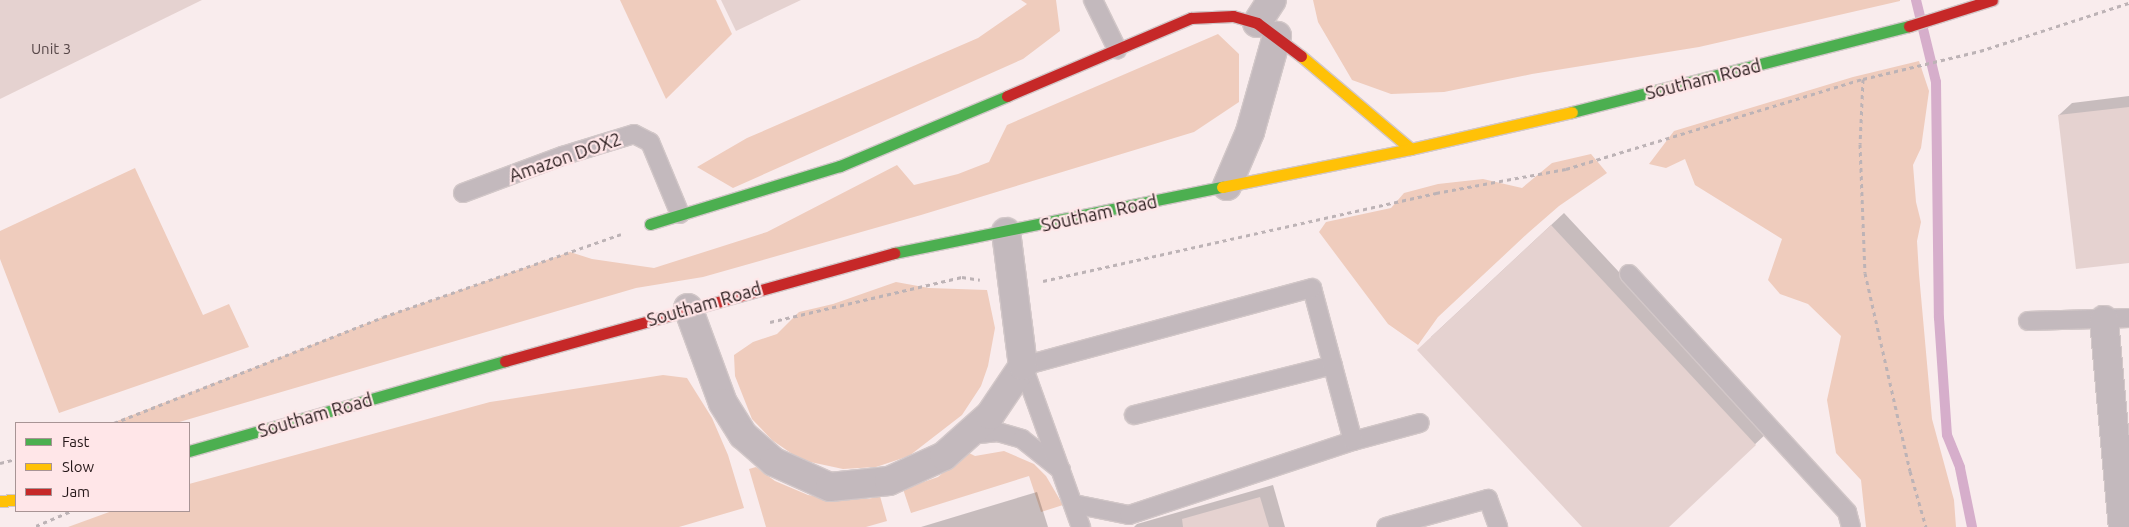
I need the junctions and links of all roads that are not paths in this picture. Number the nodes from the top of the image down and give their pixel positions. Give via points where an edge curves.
1 (1093, 0) edge
2 (1272, 0) edge
3 (1992, 0) edge
4 (1267, 29) junction
5 (1118, 49) junction
6 (1411, 149) junction
7 (1227, 186) junction
8 (463, 193) dead end
9 (680, 214) junction
10 (650, 224) road end
11 (1006, 232) junction
12 (1629, 274) dead end
13 (688, 308) junction
14 (2116, 319) edge
15 (2028, 321) dead end
16 (1333, 365) junction
17 (1023, 366) junction
18 (1134, 415) dead end
19 (1420, 423) dead end
20 (968, 435) junction
21 (1353, 441) junction
22 (190, 451) edge
23 (1062, 470) junction
24 (0, 501) edge
25 (15, 501) edge
26 (1074, 504) junction
27 (0, 509) edge
28 (2124, 513) edge
29 (1081, 527) edge
30 (1386, 527) edge
31 (1498, 527) edge
32 (1851, 527) edge

1 - 5 lane
2 - 4 street
3 - 6 main road, Southam Road via 1896,30
4 - 5 main road via 1233,16 1191,18
4 - 6 main road
4 - 7 street via 1250,132
5 - 9 main road via 840,166
6 - 7 main road, Southam Road
7 - 11 main road, Southam Road
8 - 9 lane, Amazon DOX2 via 562,156 634,134 650,142
9 - 10 main road
11 - 13 main road, Southam Road via 865,259
11 - 17 street
12 - 32 lane via 1847,512
13 - 20 street via 722,403 743,435 782,466 830,487 889,481 944,456
13 - 22 main road, Southam Road
14 - 15 lane
14 - 28 street
16 - 17 lane via 1312,288
16 - 18 lane
16 - 21 lane
17 - 20 street via 990,415
17 - 23 lane
19 - 21 lane
20 - 23 lane via 998,432 1022,439
21 - 26 lane via 1129,516
23 - 26 lane
24 - 25 main road
25 - 27 main road
26 - 29 lane
30 - 31 lane via 1488,499

